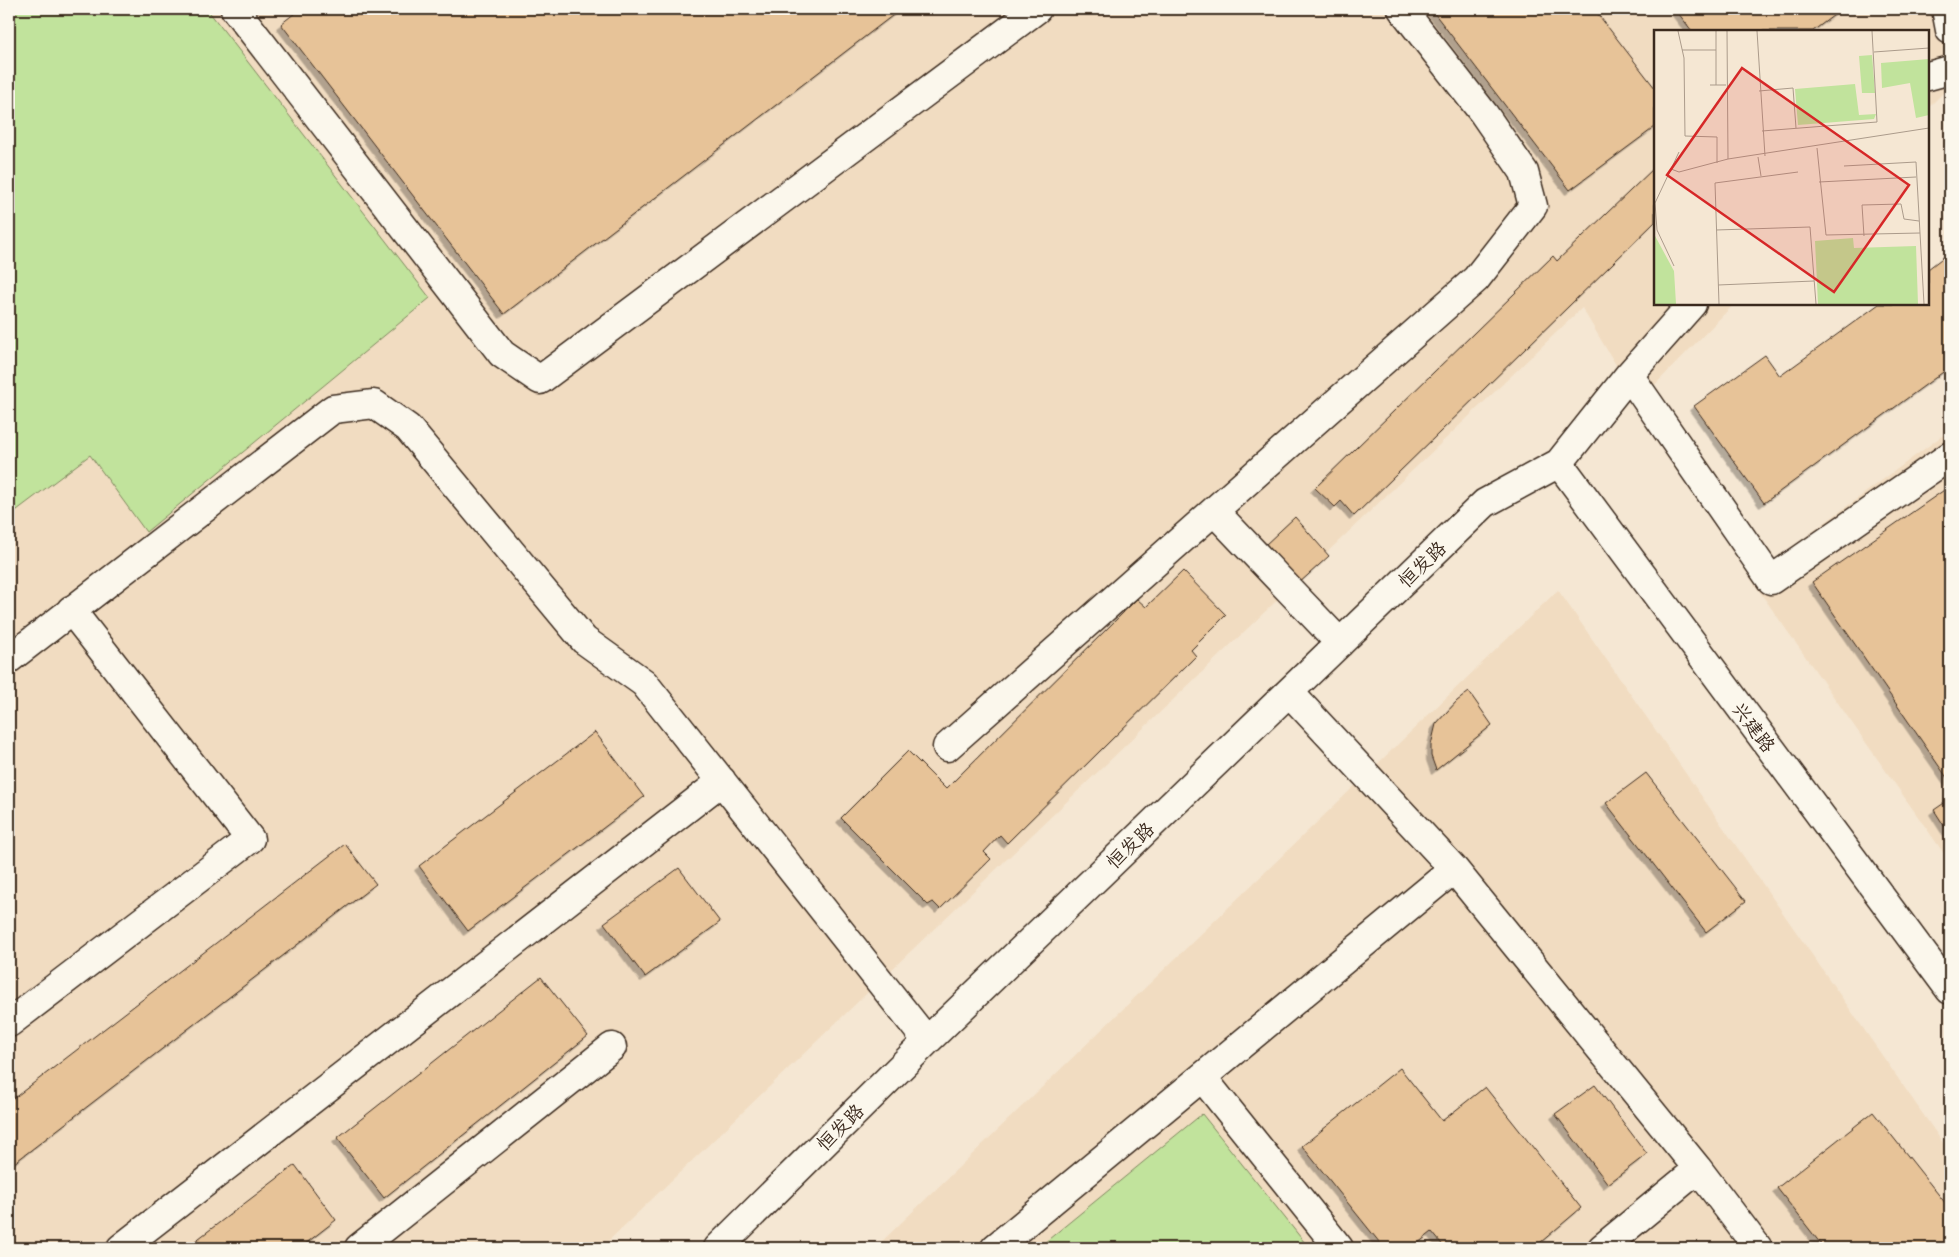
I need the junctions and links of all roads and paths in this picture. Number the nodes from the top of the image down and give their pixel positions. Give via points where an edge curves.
1 (235, 9) edge
2 (1037, 9) edge
3 (1402, 9) edge
4 (1946, 9) edge
5 (1950, 30) edge
6 (1950, 70) edge
7 (1929, 76) edge
8 (1691, 305) edge
9 (1629, 375) junction
10 (1950, 456) edge
11 (1558, 464) junction
12 (1215, 512) junction
13 (72, 610) junction
14 (1340, 643) junction
15 (9, 658) edge
16 (1289, 692) junction
17 (947, 747) dead end
18 (722, 781) junction
19 (1454, 869) junction
20 (1950, 990) edge
21 (9, 1023) edge
22 (927, 1041) junction
23 (612, 1048) dead end
24 (1202, 1078) junction
25 (1698, 1169) junction
26 (121, 1248) edge
27 (359, 1248) edge
28 (718, 1248) edge
29 (995, 1248) edge
30 (1339, 1248) edge
31 (1602, 1248) edge
32 (1758, 1248) edge

1 - 2 street via 502,354 540,380
3 - 12 street via 1484,114 1524,172 1533,206 1476,279
4 - 5 street
6 - 7 street
8 - 9 street
9 - 10 street via 1771,580
9 - 11 street
11 - 14 street, 恒发路 via 1485,503
11 - 20 street, 兴建路
12 - 14 street
12 - 17 street
13 - 15 street
13 - 18 street via 333,409 374,404 408,428 584,640 644,683
13 - 21 street via 250,839
14 - 16 street, 恒发路
16 - 19 street
16 - 22 street, 恒发路
18 - 22 street
18 - 26 street
19 - 24 street
19 - 25 street
22 - 28 street, 恒发路
23 - 27 street
24 - 29 street
24 - 30 street
25 - 31 street
25 - 32 street

